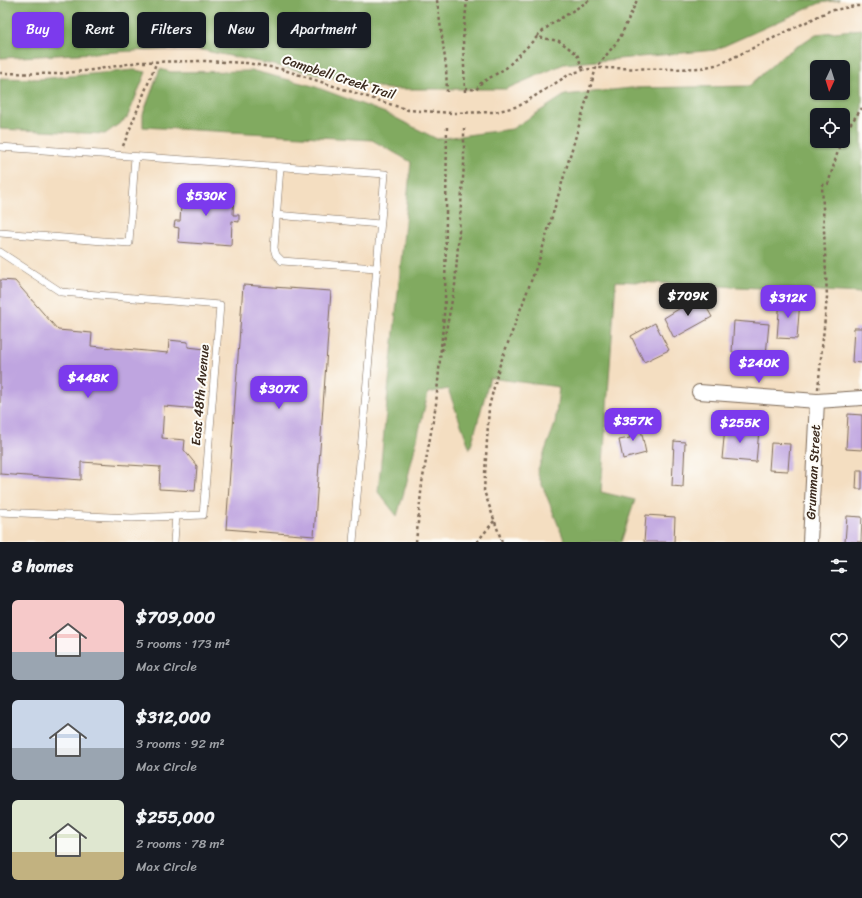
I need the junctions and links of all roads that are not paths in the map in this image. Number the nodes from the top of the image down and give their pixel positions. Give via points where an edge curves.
1 (0, 147) edge
2 (135, 157) junction
3 (280, 167) junction
4 (276, 215) junction
5 (380, 224) junction
6 (0, 233) edge
7 (0, 252) edge
8 (376, 268) junction
9 (699, 392) dead end
10 (862, 398) edge
11 (817, 401) junction
12 (0, 512) edge
13 (176, 515) junction
14 (174, 542) edge
15 (353, 542) edge
16 (810, 542) edge

1 - 2 lane
2 - 3 lane
2 - 6 lane via 129,243
3 - 4 lane
3 - 5 lane via 385,174
4 - 5 lane
4 - 8 lane via 274,248 282,261
5 - 8 lane
7 - 13 lane, East 48th Avenue via 61,292 220,305 203,515
8 - 15 lane
9 - 11 street
10 - 11 street
11 - 16 street, Grumman Street
12 - 13 lane, East 48th Avenue via 132,518
13 - 14 lane

